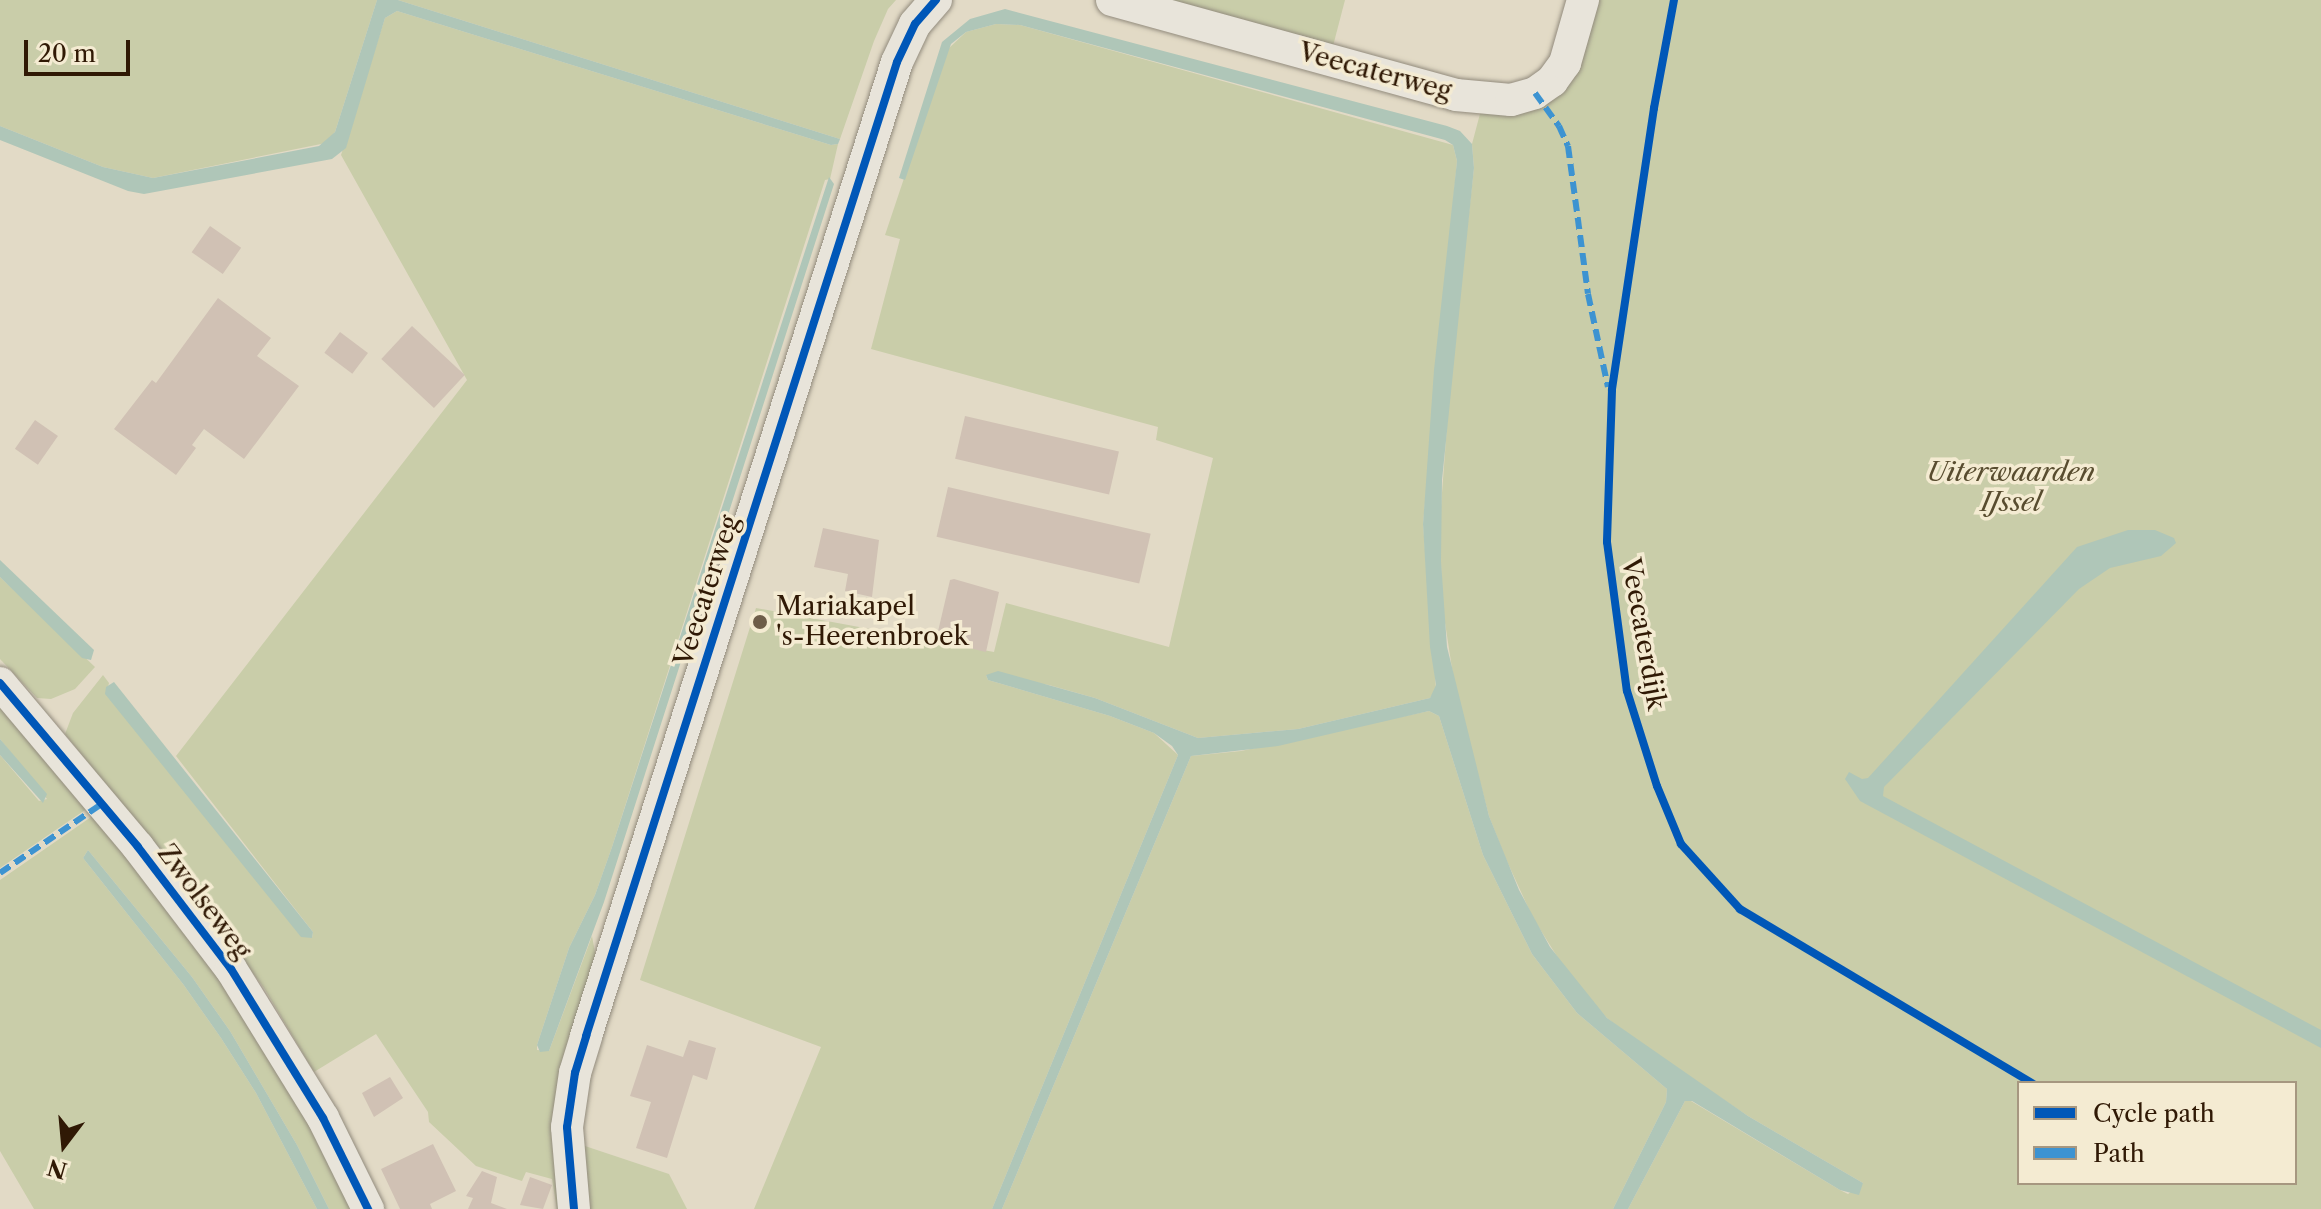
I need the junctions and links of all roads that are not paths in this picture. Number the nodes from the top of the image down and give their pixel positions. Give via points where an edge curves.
1 (936, 0) edge
2 (1112, 0) edge
3 (1583, 0) edge
4 (0, 683) edge
5 (368, 1209) edge
6 (574, 1209) edge

1 - 6 street, Veecaterweg via 915,24 897,62 586,1036 567,1127
2 - 3 street, Veecaterweg via 1456,95 1511,100 1535,93 1565,63
4 - 5 street, Zwolseweg via 129,836 231,969 323,1118

